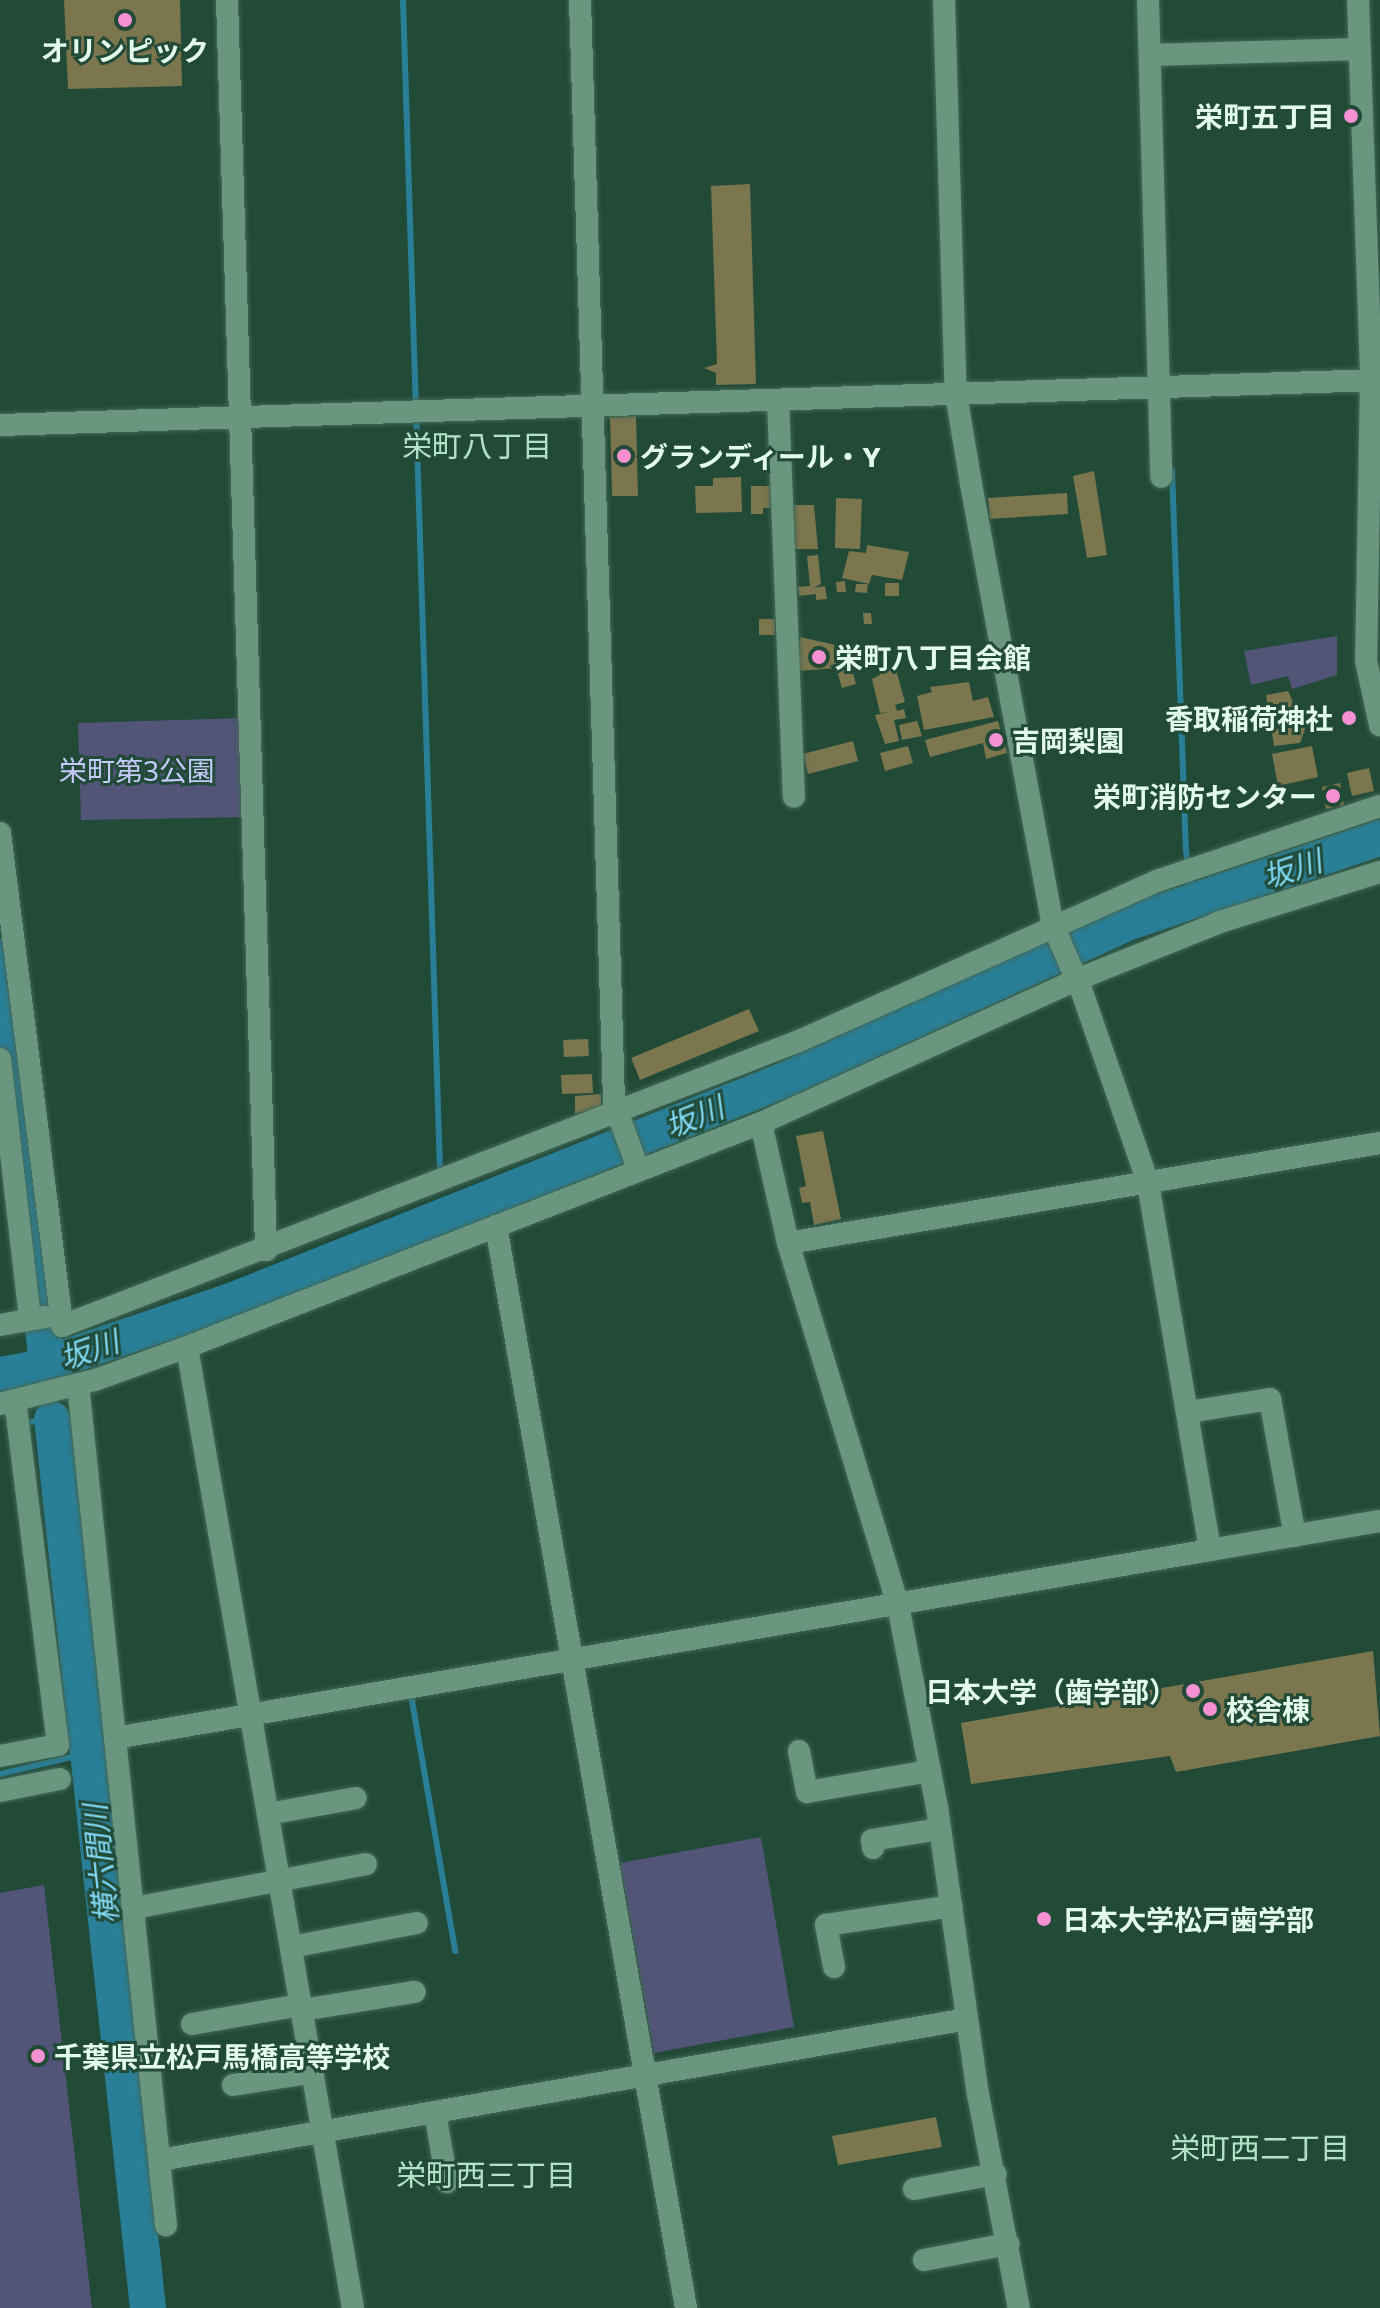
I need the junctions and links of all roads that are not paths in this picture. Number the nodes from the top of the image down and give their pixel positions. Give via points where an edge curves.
1 (227, 0) edge
2 (580, 0) edge
3 (944, 0) edge
4 (1148, 0) edge
5 (1358, 0) edge
6 (1360, 49) junction
7 (1151, 55) junction
8 (1375, 380) edge
9 (1159, 388) junction
10 (956, 394) junction
11 (778, 401) junction
12 (592, 406) junction
13 (239, 418) junction
14 (0, 425) edge
15 (1161, 477) dead end
16 (1380, 725) edge
17 (794, 797) dead end
18 (1380, 806) edge
19 (0, 833) edge
20 (1380, 872) edge
21 (1054, 928) junction
22 (1075, 976) junction
23 (0, 1059) edge
24 (2, 1102) edge
25 (618, 1117) junction
26 (761, 1123) junction
27 (1380, 1143) edge
28 (637, 1167) junction
29 (41, 1181) junction
30 (1148, 1183) junction
31 (7, 1185) edge
32 (496, 1226) junction
33 (11, 1242) edge
34 (788, 1243) junction
35 (266, 1250) junction
36 (47, 1317) junction
37 (0, 1325) edge
38 (187, 1347) junction
39 (73, 1385) junction
40 (16, 1400) edge
41 (1188, 1412) junction
42 (1380, 1521) edge
43 (1295, 1536) junction
44 (1210, 1550) junction
45 (898, 1605) junction
46 (573, 1658) junction
47 (250, 1715) junction
48 (115, 1738) junction
49 (799, 1751) dead end
50 (0, 1756) edge
51 (930, 1771) junction
52 (60, 1779) dead end
53 (0, 1791) edge
54 (356, 1798) dead end
55 (268, 1814) junction
56 (940, 1829) junction
57 (873, 1848) dead end
58 (366, 1864) dead end
59 (279, 1882) junction
60 (952, 1906) junction
61 (134, 1908) junction
62 (417, 1923) dead end
63 (291, 1947) junction
64 (834, 1967) dead end
65 (415, 1992) dead end
66 (302, 2008) junction
67 (967, 2019) junction
68 (192, 2024) dead end
69 (313, 2072) junction
70 (644, 2075) junction
71 (233, 2085) dead end
72 (435, 2112) junction
73 (324, 2132) junction
74 (160, 2160) junction
75 (996, 2174) junction
76 (447, 2182) dead end
77 (914, 2189) dead end
78 (166, 2225) dead end
79 (1008, 2244) junction
80 (924, 2260) dead end
81 (353, 2308) edge
82 (686, 2308) edge
83 (1019, 2308) edge

1 - 13 street
2 - 12 street
3 - 10 street
4 - 7 street
5 - 6 street
6 - 7 street
6 - 8 street
7 - 9 street
8 - 9 street
8 - 16 street via 1366,661
9 - 10 street
9 - 15 street
10 - 11 street
10 - 21 street
11 - 12 street
11 - 17 street
12 - 13 street
12 - 25 street
13 - 14 street
13 - 35 street
18 - 21 street via 1221,857
19 - 29 street
20 - 22 street via 1220,922
21 - 22 street
21 - 25 street
22 - 26 street
22 - 30 street
23 - 24 street
24 - 31 street
25 - 28 street
25 - 35 street
26 - 28 street
26 - 34 street
27 - 30 street
28 - 32 street
29 - 31 street
29 - 36 street
30 - 34 street
30 - 41 street
31 - 33 street
32 - 38 street
32 - 46 street
33 - 36 street
34 - 45 street
35 - 36 street via 62,1326
36 - 37 street
38 - 39 street
38 - 47 street
39 - 40 street
39 - 48 street
40 - 50 street via 58,1745
41 - 43 street via 1270,1399
41 - 44 street
42 - 43 street
43 - 44 street
44 - 45 street
45 - 46 street
45 - 51 street
46 - 47 street
46 - 70 street
47 - 48 street
47 - 55 street
48 - 61 street
49 - 51 street via 807,1792
51 - 56 street
52 - 53 street
54 - 55 street
55 - 59 street
56 - 57 street via 872,1840
56 - 60 street
58 - 59 street
59 - 61 street
59 - 63 street
60 - 64 street via 826,1925
60 - 67 street
61 - 74 street
62 - 63 street
63 - 66 street
65 - 66 street
66 - 68 street
66 - 69 street
67 - 70 street
67 - 75 street
69 - 71 street
69 - 73 street
70 - 72 street
70 - 82 street
72 - 73 street
72 - 76 street
73 - 74 street
73 - 81 street
74 - 78 street
75 - 77 street
75 - 79 street
79 - 80 street
79 - 83 street

